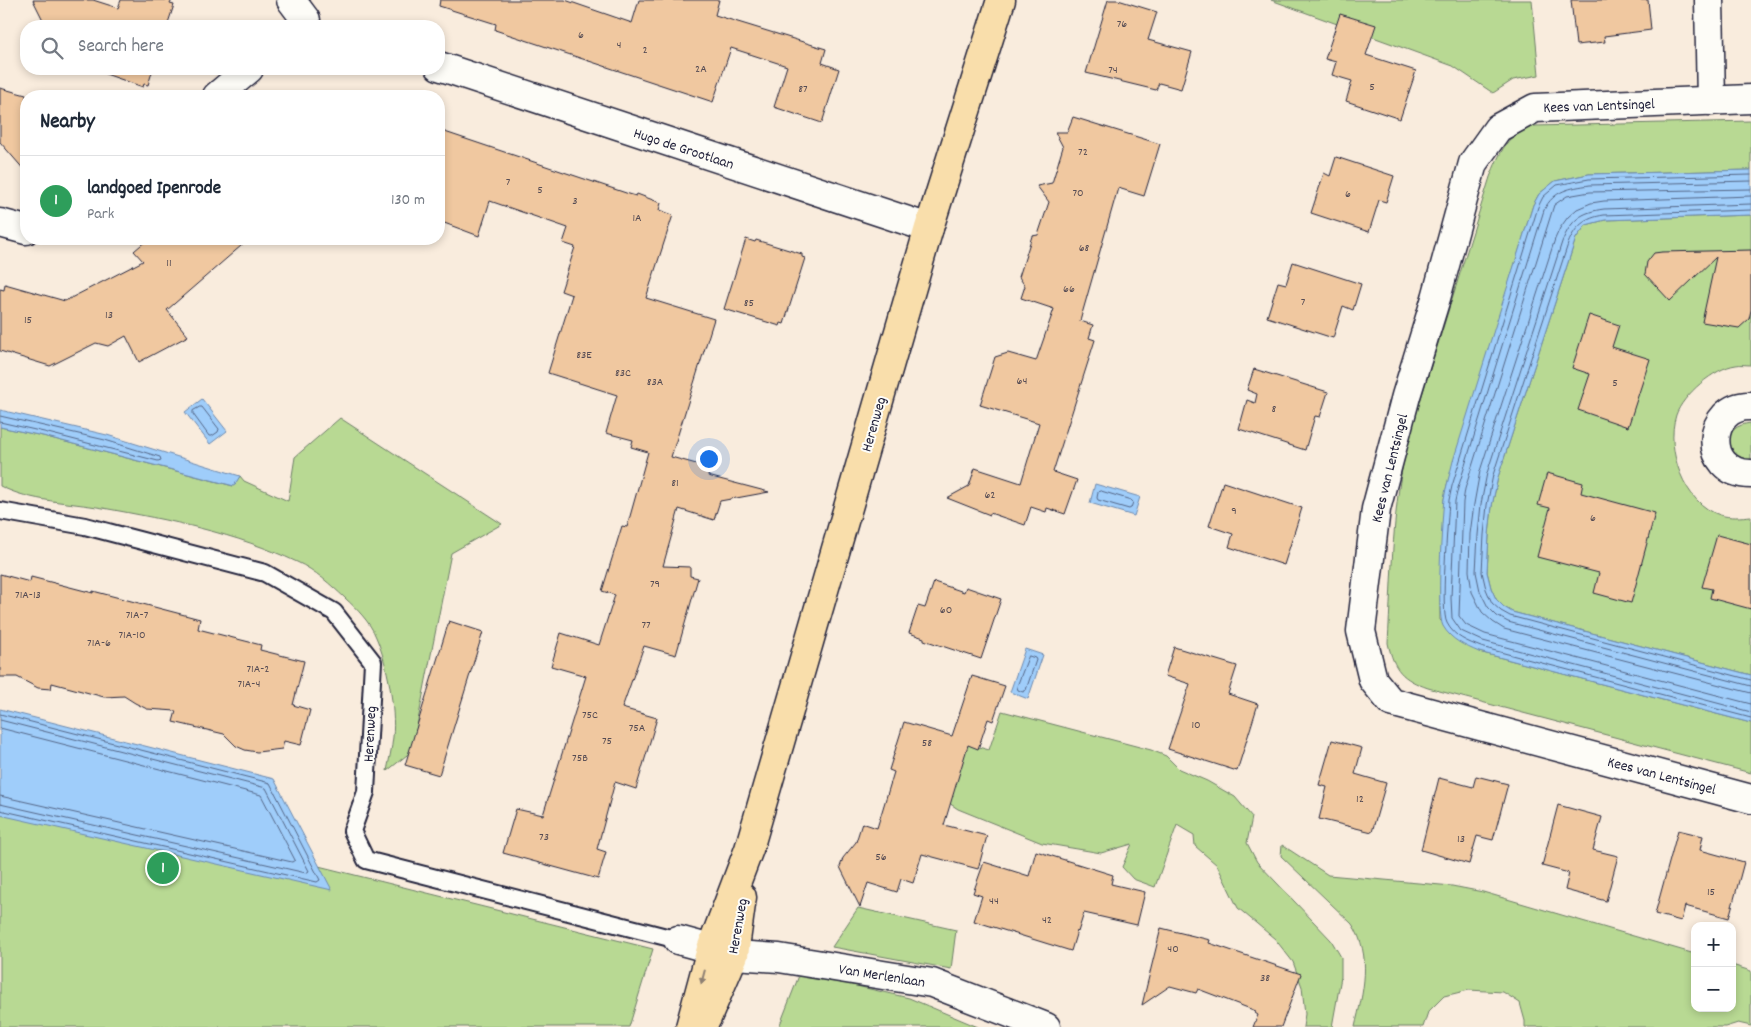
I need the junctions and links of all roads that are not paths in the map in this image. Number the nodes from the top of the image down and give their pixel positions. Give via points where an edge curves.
1 (1001, 0) edge
2 (1708, 0) edge
3 (445, 68) edge
4 (242, 75) edge
5 (224, 90) edge
6 (1751, 99) edge
7 (1711, 100) junction
8 (0, 223) edge
9 (20, 228) edge
10 (930, 228) junction
11 (1751, 406) edge
12 (1751, 474) edge
13 (0, 511) edge
14 (1751, 799) edge
15 (678, 940) joint
16 (722, 952) junction
17 (690, 1027) edge
18 (703, 1027) edge
19 (1046, 1027) edge

1 - 10 main road, Herenweg
2 - 7 street
3 - 10 street, Hugo de Grootlaan
4 - 5 street
6 - 7 street, Kees van Lentsingel
7 - 14 street, Kees van Lentsingel via 1535,108 1498,128 1473,163 1376,510 1361,631 1374,680 1391,702
8 - 9 street
10 - 16 main road, Herenweg
11 - 12 street via 1733,410 1724,417 1716,432 1715,447 1724,465 1733,472
13 - 15 lane, Herenweg via 85,526 266,573 334,612 372,662 366,792 352,831 366,860
15 - 16 street, Herenweg
16 -> 17 main road, Herenweg
16 - 18 main road, Herenweg
16 - 19 street, Van Merlenlaan via 932,983

